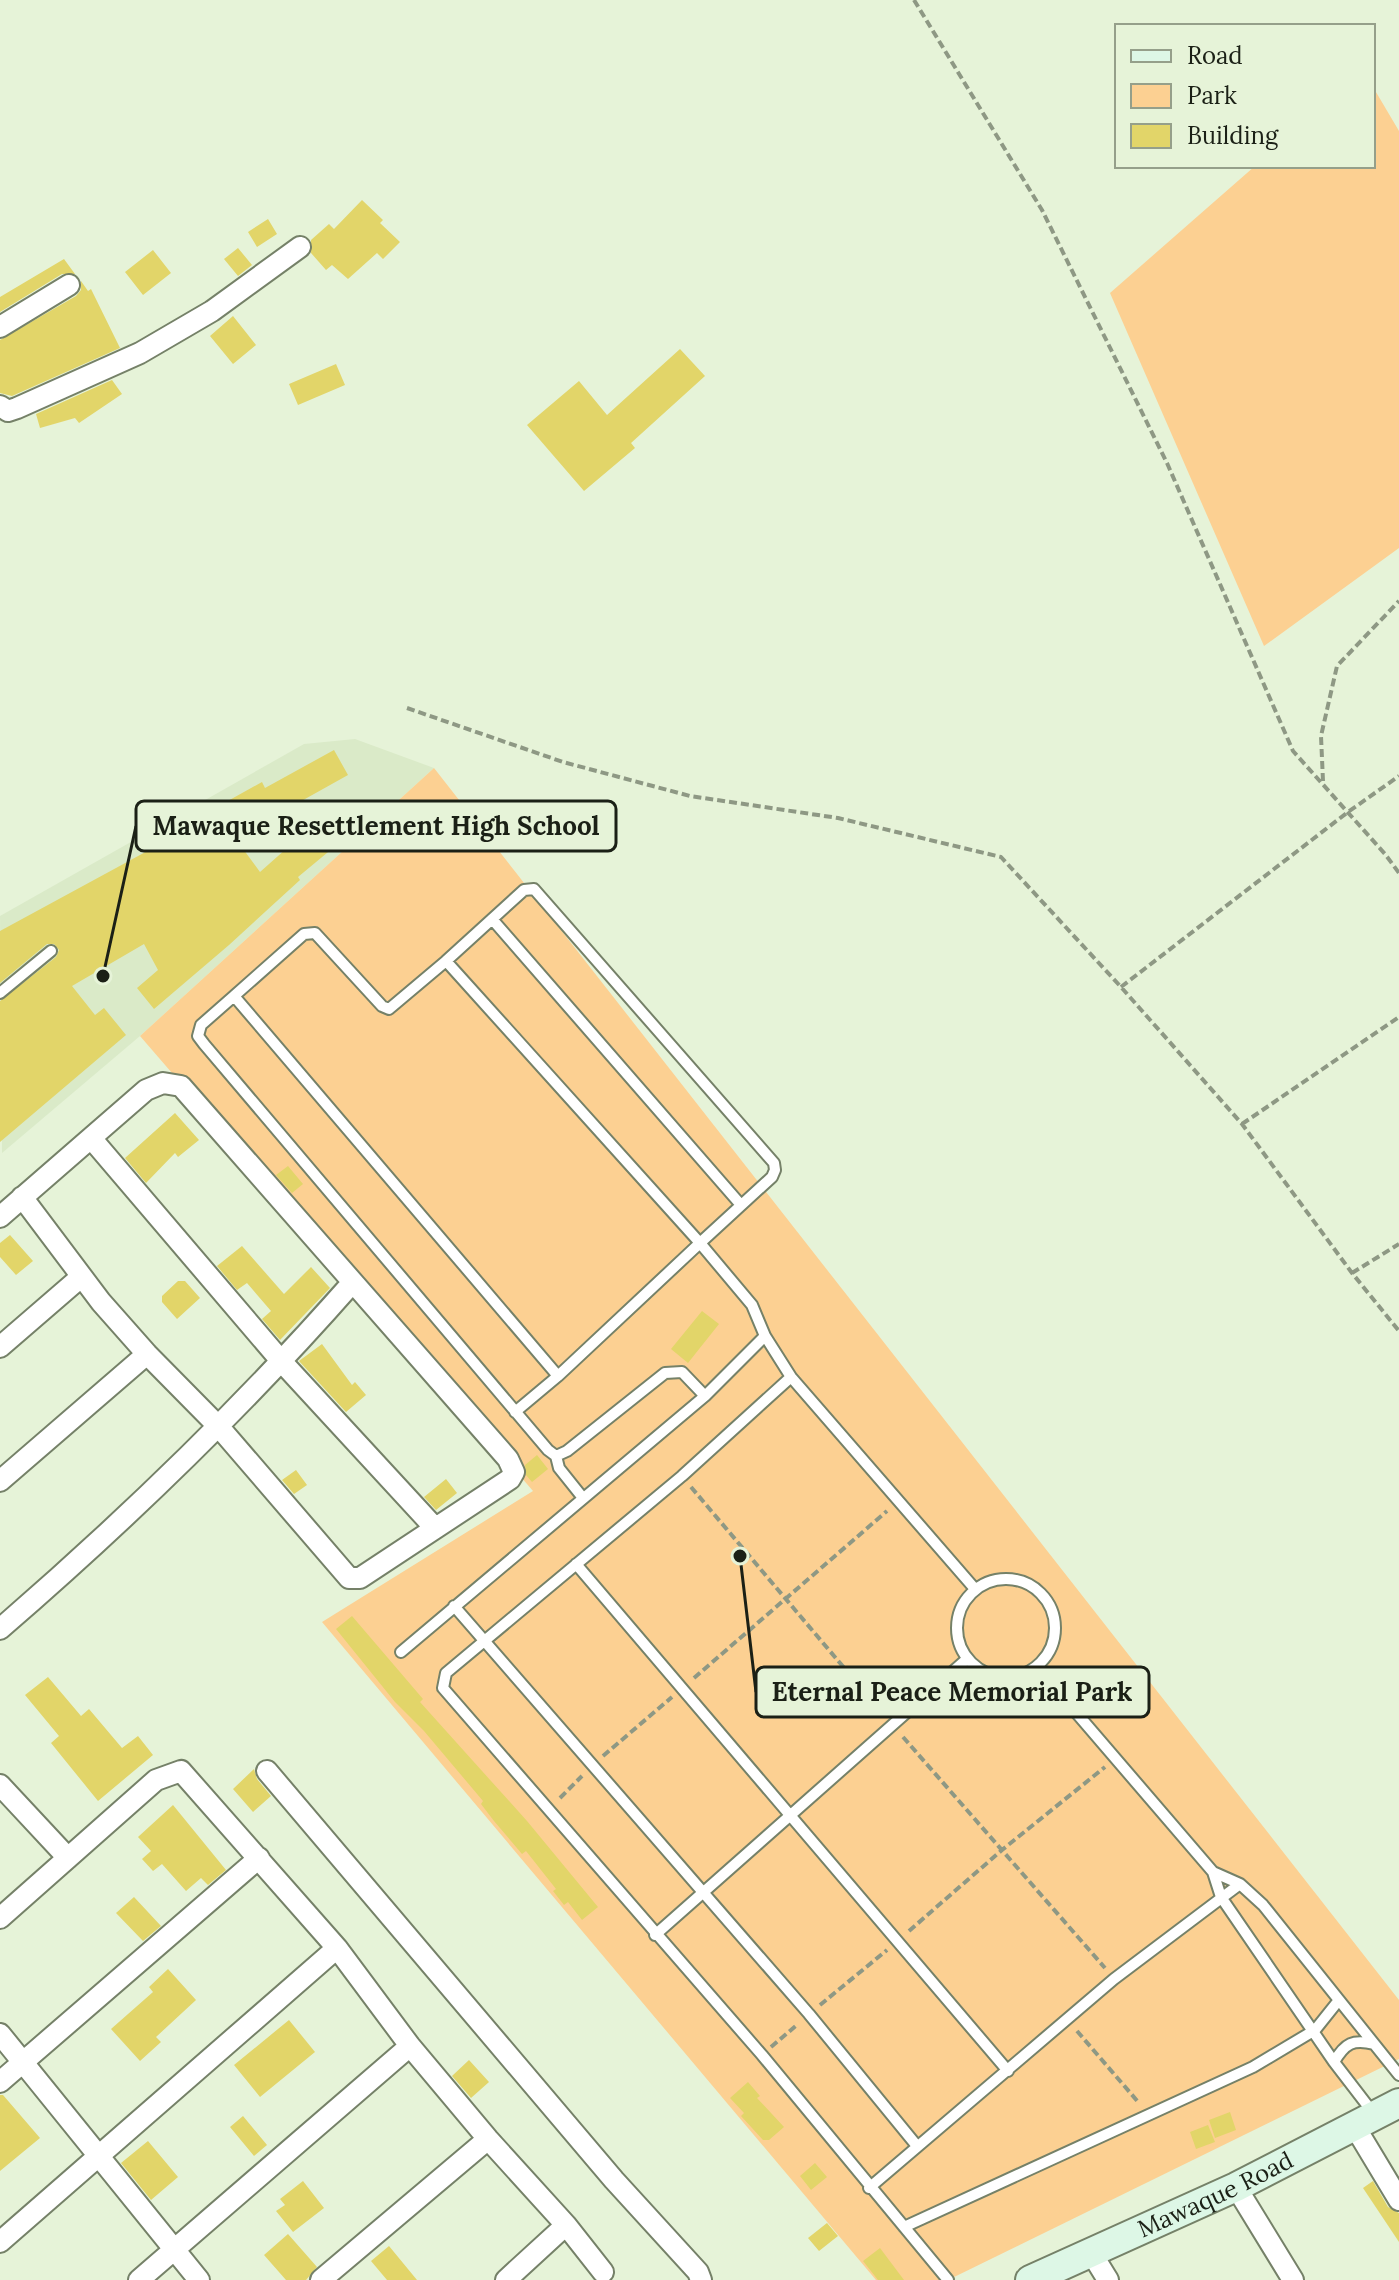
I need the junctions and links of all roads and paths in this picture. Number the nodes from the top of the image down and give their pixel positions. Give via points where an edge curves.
1 (914, 0) edge
2 (300, 247) dead end
3 (69, 285) dead end
4 (0, 327) edge
5 (0, 406) edge
6 (1399, 601) edge
7 (407, 708) dead end
8 (1399, 776) edge
9 (1323, 783) junction
10 (1348, 812) junction
11 (1399, 873) edge
12 (492, 919) junction
13 (51, 951) dead end
14 (446, 961) junction
15 (1121, 987) junction
16 (0, 993) edge
17 (234, 996) junction
18 (1399, 1017) edge
19 (1242, 1124) junction
20 (91, 1138) junction
21 (22, 1197) junction
22 (741, 1205) junction
23 (0, 1217) edge
24 (700, 1243) junction
25 (1399, 1244) edge
26 (1352, 1273) junction
27 (81, 1277) junction
28 (352, 1283) junction
29 (1399, 1331) edge
30 (765, 1336) junction
31 (0, 1347) edge
32 (147, 1354) junction
33 (282, 1362) junction
34 (558, 1376) junction
35 (791, 1377) junction
36 (705, 1396) junction
37 (515, 1412) junction
38 (219, 1427) junction
39 (556, 1456) junction
40 (0, 1481) edge
41 (583, 1498) junction
42 (899, 1499) junction
43 (435, 1528) junction
44 (576, 1564) junction
45 (975, 1589) junction
46 (454, 1606) junction
47 (0, 1629) edge
48 (484, 1640) junction
49 (401, 1652) dead end
50 (967, 1659) junction
51 (1037, 1667) junction
52 (681, 1689) junction
53 (1116, 1758) junction
54 (592, 1765) junction
55 (267, 1771) dead end
56 (0, 1785) edge
57 (549, 1808) junction
58 (792, 1816) junction
59 (68, 1858) junction
60 (259, 1858) junction
61 (1213, 1872) junction
62 (1240, 1884) junction
63 (702, 1893) junction
64 (1221, 1897) junction
65 (0, 1918) edge
66 (655, 1935) junction
67 (898, 1941) junction
68 (337, 1948) junction
69 (1339, 2000) junction
70 (809, 2014) junction
71 (1068, 2020) junction
72 (1315, 2030) junction
73 (0, 2034) edge
74 (1374, 2044) junction
75 (410, 2046) junction
76 (762, 2055) junction
77 (23, 2061) junction
78 (1334, 2062) junction
79 (1008, 2071) junction
80 (1399, 2075) edge
81 (0, 2082) edge
82 (1148, 2114) junction
83 (1377, 2115) edge
84 (488, 2139) junction
85 (917, 2146) junction
86 (99, 2156) junction
87 (1236, 2187) junction
88 (869, 2188) junction
89 (1399, 2200) edge
90 (566, 2225) junction
91 (904, 2227) junction
92 (0, 2242) edge
93 (173, 2251) junction
94 (1092, 2254) junction
95 (603, 2272) dead end
96 (704, 2277) edge
97 (139, 2280) edge
98 (199, 2280) edge
99 (321, 2280) edge
100 (506, 2280) edge
101 (948, 2280) edge
102 (1030, 2280) edge
103 (1108, 2280) edge
104 (1293, 2280) edge

1 - 9 path via 1042,210 1167,463 1293,751
2 - 5 street via 212,311 140,353 17,408 8,411
3 - 4 street
6 - 9 path via 1337,666 1321,736
7 - 15 path via 563,762 690,796 838,818 1001,857
8 - 10 path
9 - 10 path
10 - 11 path
10 - 15 path
12 - 14 lane
12 - 22 lane
12 - 22 lane via 524,890 534,889 774,1163 772,1177
13 - 16 lane
14 - 17 lane via 389,1009 310,932
14 - 24 lane
15 - 19 path
17 - 34 lane
17 - 37 lane via 201,1025 198,1036
18 - 19 path
19 - 26 path
20 - 21 street
20 - 28 street via 146,1090 163,1083 181,1086
20 - 33 street
21 - 23 street
21 - 27 street
22 - 24 lane
24 - 30 lane via 752,1305
24 - 34 lane
25 - 26 path
26 - 29 path
27 - 31 street
27 - 32 street
28 - 33 street
28 - 43 street via 514,1472 496,1490
30 - 35 lane
30 - 36 lane
32 - 38 street
32 - 40 street
33 - 38 street
33 - 43 street
34 - 37 lane
35 - 42 lane
35 - 44 lane
36 - 39 lane via 682,1372 665,1373
36 - 41 lane
37 - 39 lane
38 - 43 street via 349,1578 360,1578
38 - 47 street
39 - 41 lane
41 - 46 lane
42 - 45 lane
42 - 52 path
44 - 48 lane
44 - 52 lane
45 - 50 lane via 960,1610 957,1636
45 - 51 lane via 999,1579 1024,1582 1045,1597 1056,1620 1053,1646
46 - 48 lane
46 - 49 lane
48 - 54 lane
48 - 57 lane via 446,1673 443,1688
50 - 51 lane via 988,1674 1014,1677
50 - 58 lane
51 - 53 lane
52 - 54 path
52 - 58 lane
53 - 61 lane
53 - 67 path
54 - 57 path
54 - 63 lane
55 - 96 street via 614,2180
56 - 59 street
57 - 66 lane
58 - 63 lane
58 - 67 lane
59 - 60 street via 156,1780 181,1771
59 - 65 street
60 - 68 street
60 - 77 street
61 - 62 lane
61 - 64 lane
62 - 64 lane
62 - 69 lane
63 - 66 lane
63 - 70 lane
64 - 71 lane
64 - 72 lane
66 - 76 lane
67 - 70 path
67 - 79 lane
68 - 75 street
68 - 86 street
69 - 72 lane
69 - 74 lane
70 - 76 path
70 - 85 lane
71 - 79 lane
71 - 82 path
72 - 78 lane
72 - 82 lane via 1253,2067
73 - 77 street
74 - 78 lane via 1356,2040 1343,2047
74 - 80 lane
75 - 84 street
75 - 93 street
76 - 88 lane
77 - 81 street
77 - 86 street
78 - 83 lane
79 - 85 lane
82 - 91 lane
83 - 87 main road, Mawaque Road
83 - 89 street
84 - 90 street
84 - 99 street
85 - 88 lane
86 - 92 street
86 - 93 street
87 - 94 main road, Mawaque Road
87 - 104 street
88 - 91 lane
90 - 95 street
90 - 100 street
91 - 101 lane
93 - 97 street
93 - 98 street
94 - 102 main road, Mawaque Road
94 - 103 street

